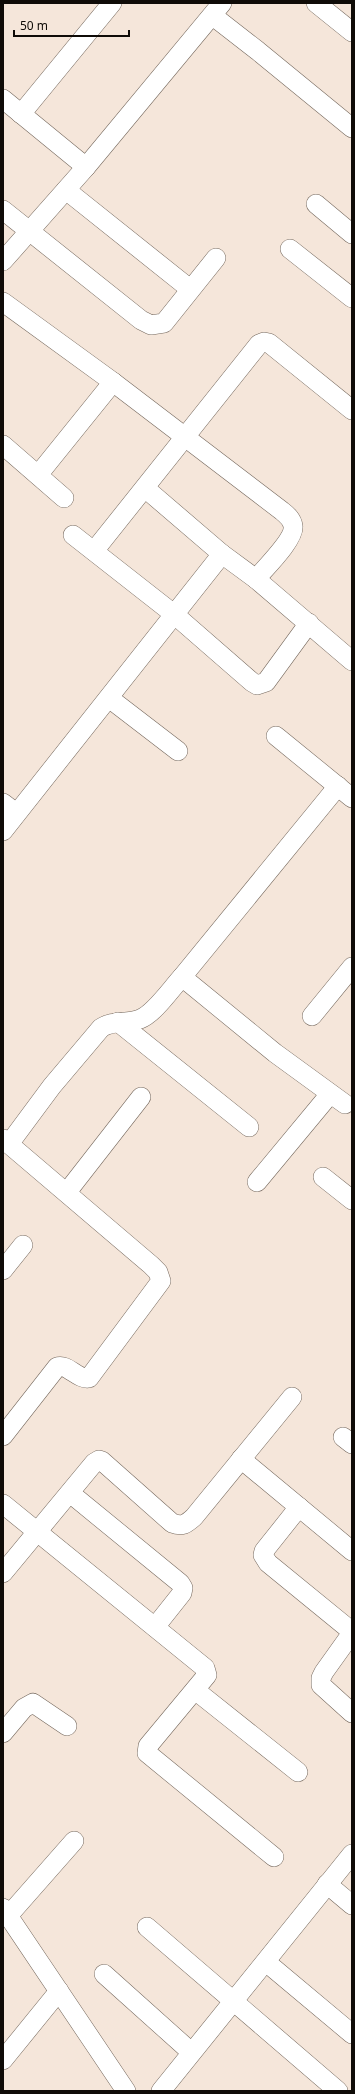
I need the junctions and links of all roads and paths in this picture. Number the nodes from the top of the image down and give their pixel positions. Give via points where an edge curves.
1 (112, 3) edge
2 (316, 3) edge
3 (217, 10) edge
4 (352, 32) edge
5 (3, 99) edge
6 (21, 114) junction
7 (352, 128) edge
8 (86, 167) junction
9 (66, 190) junction
10 (316, 204) dead end
11 (3, 210) edge
12 (30, 230) junction
13 (352, 234) edge
14 (290, 249) dead end
15 (216, 258) dead end
16 (3, 261) edge
17 (190, 289) junction
18 (352, 298) edge
19 (3, 302) edge
20 (112, 382) junction
21 (352, 410) edge
22 (186, 437) junction
23 (3, 445) edge
24 (38, 475) junction
25 (145, 488) junction
26 (64, 498) dead end
27 (73, 535) dead end
28 (94, 551) junction
29 (222, 554) junction
30 (256, 579) junction
31 (174, 615) junction
32 (309, 623) junction
33 (351, 658) edge
34 (109, 698) junction
35 (276, 736) dead end
36 (178, 751) dead end
37 (338, 786) junction
38 (352, 798) edge
39 (10, 808) edge
40 (3, 831) edge
41 (352, 967) edge
42 (182, 977) junction
43 (312, 1016) dead end
44 (118, 1022) junction
45 (141, 1097) dead end
46 (345, 1100) edge
47 (249, 1127) dead end
48 (6, 1141) edge
49 (323, 1176) dead end
50 (257, 1182) dead end
51 (68, 1192) junction
52 (352, 1200) edge
53 (22, 1245) dead end
54 (3, 1270) edge
55 (292, 1397) dead end
56 (3, 1436) edge
57 (241, 1459) junction
58 (70, 1493) junction
59 (3, 1504) edge
60 (299, 1507) junction
61 (38, 1532) junction
62 (352, 1551) edge
63 (3, 1573) edge
64 (155, 1627) junction
65 (195, 1690) junction
66 (352, 1713) edge
67 (67, 1726) dead end
68 (3, 1733) edge
69 (298, 1772) dead end
70 (74, 1841) dead end
71 (352, 1854) edge
72 (274, 1857) dead end
73 (327, 1884) junction
74 (352, 1905) edge
75 (6, 1912) edge
76 (147, 1927) dead end
77 (266, 1962) junction
78 (104, 1974) dead end
79 (59, 1991) junction
80 (233, 2000) junction
81 (352, 2034) edge
82 (191, 2052) junction
83 (3, 2060) edge
84 (126, 2091) edge
85 (161, 2091) edge
86 (338, 2091) edge

1 - 6 street
2 - 4 street
3 - 7 street via 258,51
3 - 8 street
5 - 6 street
6 - 8 street
8 - 9 street
9 - 12 street
9 - 17 street
10 - 13 street
11 - 12 street
12 - 16 street
12 - 17 street via 141,320 152,325 164,323
14 - 18 street
15 - 17 street
19 - 20 street
20 - 22 street
20 - 24 street
21 - 22 street via 269,343 264,342 259,344
22 - 25 street
22 - 30 street via 292,520 293,528 288,540
23 - 24 street
24 - 26 street
25 - 28 street
25 - 29 street
27 - 28 street
28 - 31 street
29 - 30 street
29 - 31 street
30 - 32 street
31 - 32 street via 258,685 266,682
31 - 34 street
32 - 33 street
34 - 36 street
34 - 39 street
35 - 37 street
37 - 38 street
37 - 42 street
39 - 40 street
41 - 43 street
42 - 44 street via 152,1010 140,1019
42 - 46 street via 275,1053
44 - 47 street
44 - 48 street via 107,1024 91,1038
45 - 51 street
46 - 50 street
48 - 51 street
49 - 52 street
51 - 56 street via 151,1265 158,1272 161,1281 89,1378 57,1367
53 - 54 street
55 - 57 street
57 - 58 street via 194,1517 179,1526 172,1523 99,1460
57 - 60 street
58 - 61 street
58 - 64 street via 180,1583 182,1593
59 - 61 street
60 - 62 street
60 - 66 street via 263,1555 268,1563 350,1630 349,1637 324,1672 321,1685
61 - 63 street
61 - 64 street
64 - 65 street via 207,1670 207,1675
65 - 69 street
65 - 72 street via 148,1746 147,1753
67 - 68 street via 33,1703 24,1708
70 - 75 street
71 - 73 street
73 - 74 street
73 - 77 street
75 - 79 street
76 - 80 street
77 - 80 street
77 - 81 street
78 - 82 street
79 - 83 street
79 - 84 street
80 - 82 street
80 - 86 street
82 - 85 street

